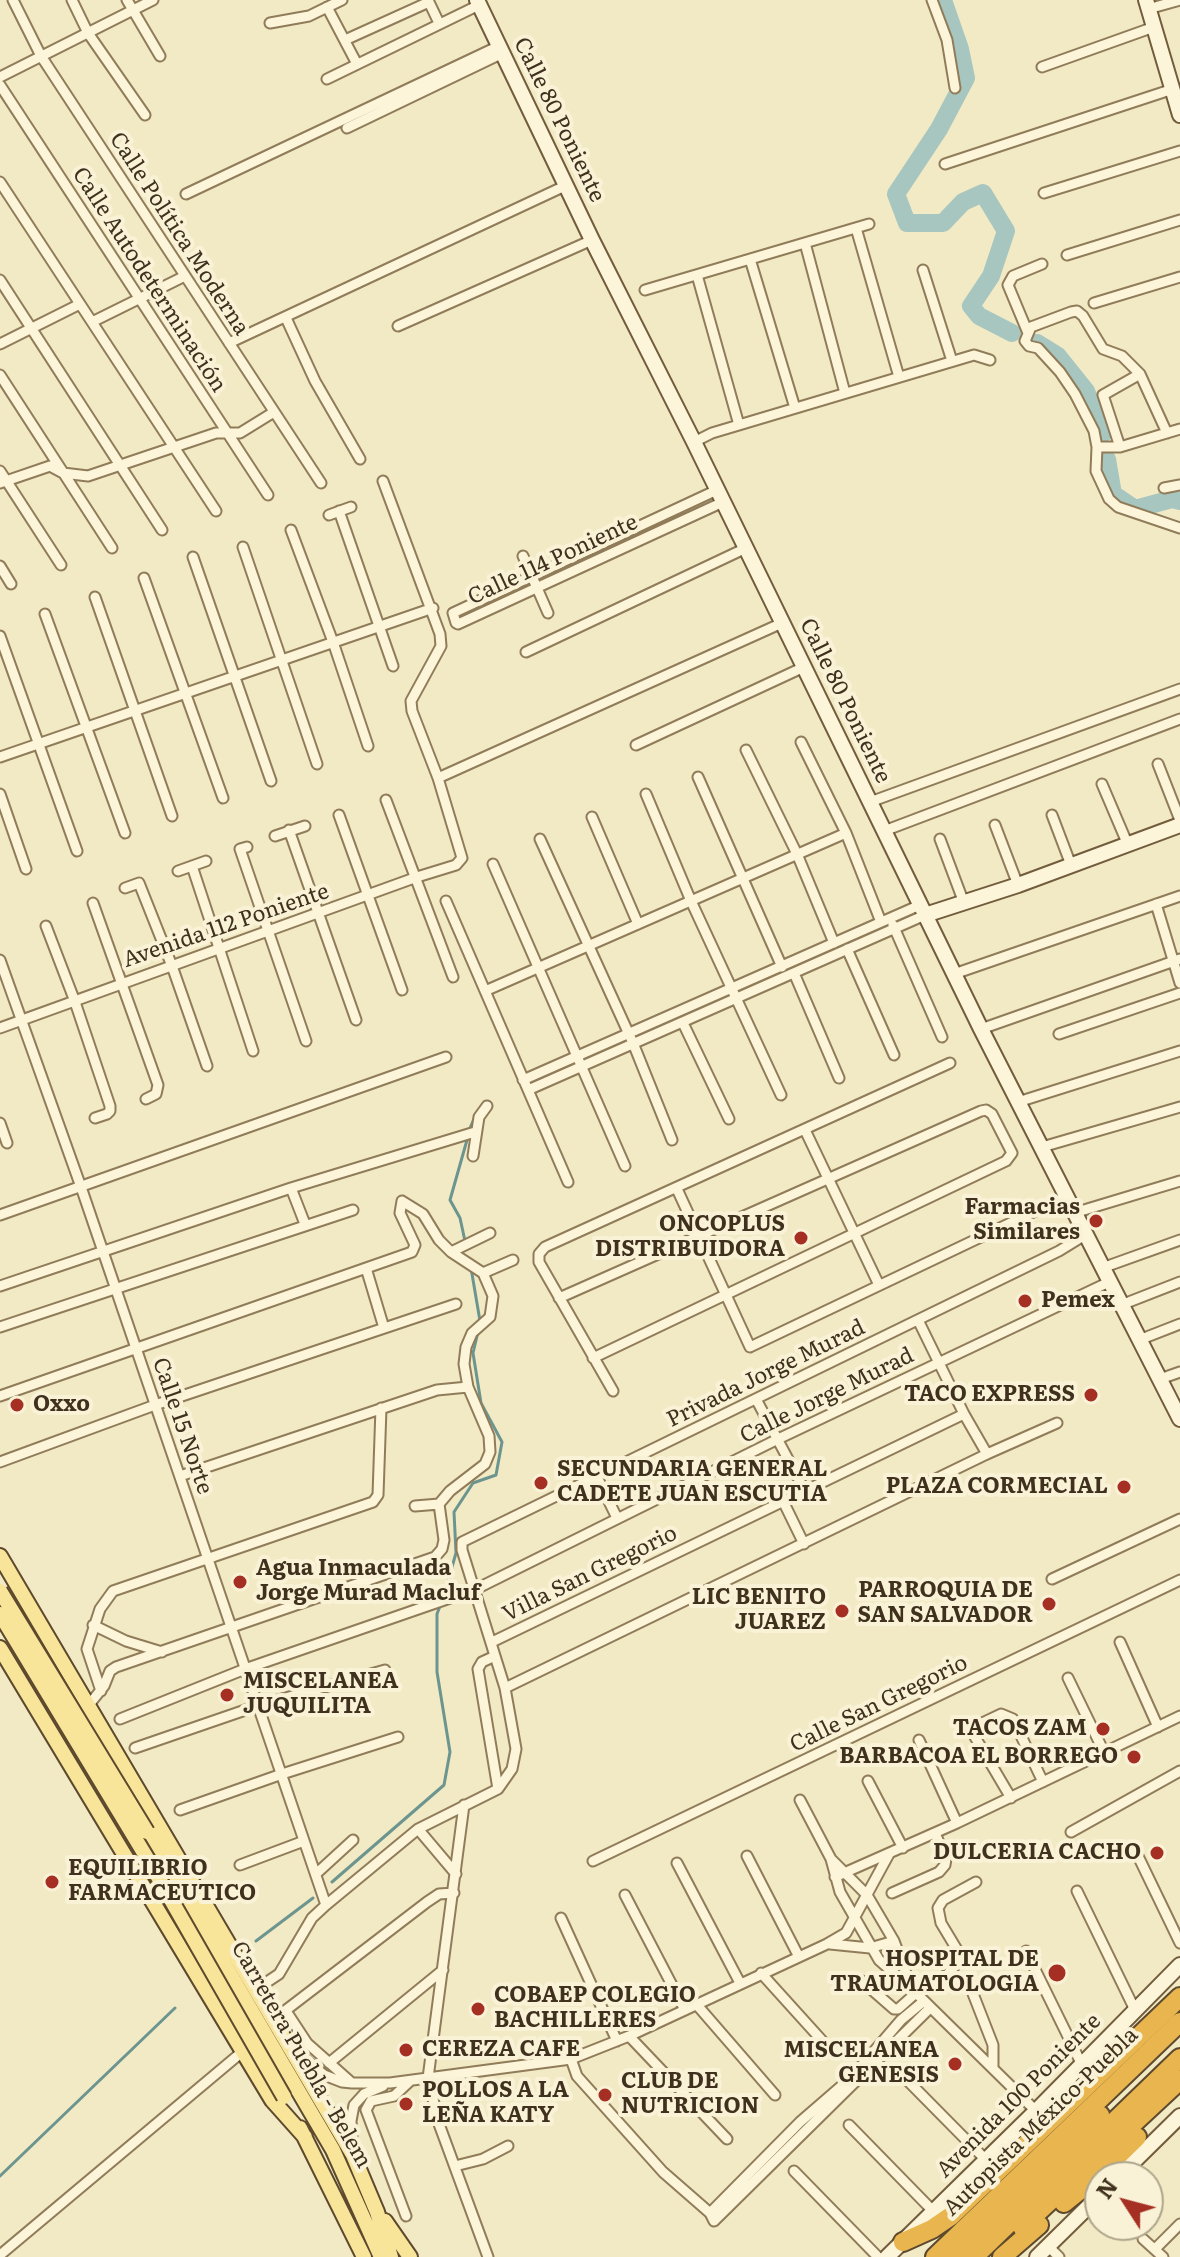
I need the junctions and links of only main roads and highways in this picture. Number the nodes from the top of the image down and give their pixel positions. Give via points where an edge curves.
1 (0, 1556) edge
2 (0, 1591) edge
3 (22, 1593) junction
4 (0, 1613) edge
5 (1, 1653) edge
6 (76, 1686) junction
7 (35, 1704) junction
8 (1180, 1997) edge
9 (1180, 2022) edge
10 (1180, 2038) edge
11 (1180, 2058) edge
12 (1180, 2080) edge
13 (1180, 2094) edge
14 (305, 2137) junction
15 (377, 2212) junction
16 (963, 2229) junction
17 (903, 2242) road end
18 (364, 2257) edge
19 (381, 2257) edge
20 (391, 2257) edge
21 (410, 2257) edge
22 (924, 2257) edge
23 (935, 2257) edge
24 (955, 2257) edge
25 (974, 2257) edge
26 (991, 2257) edge
27 (1002, 2257) edge

1 - 3 main road
2 - 19 main road, Carretera Puebla - Belem, bridge via 304,2101 358,2201
3 - 4 main road
3 - 6 main road
4 - 14 main road, Carretera Puebla - Belem, bridge
5 - 7 main road
6 - 7 main road via 57,1688
6 - 15 main road via 353,2155
7 - 14 main road via 242,2052 272,2100
8 - 17 highway via 959,2209
9 - 16 highway, Autopista México-Puebla
10 - 24 highway
11 - 25 highway
12 - 26 highway
13 - 27 highway via 1095,2178
14 - 18 main road, Carretera Puebla - Belem
15 - 20 main road
15 - 21 main road
16 - 22 highway
16 - 23 highway, Autopista México-Puebla

